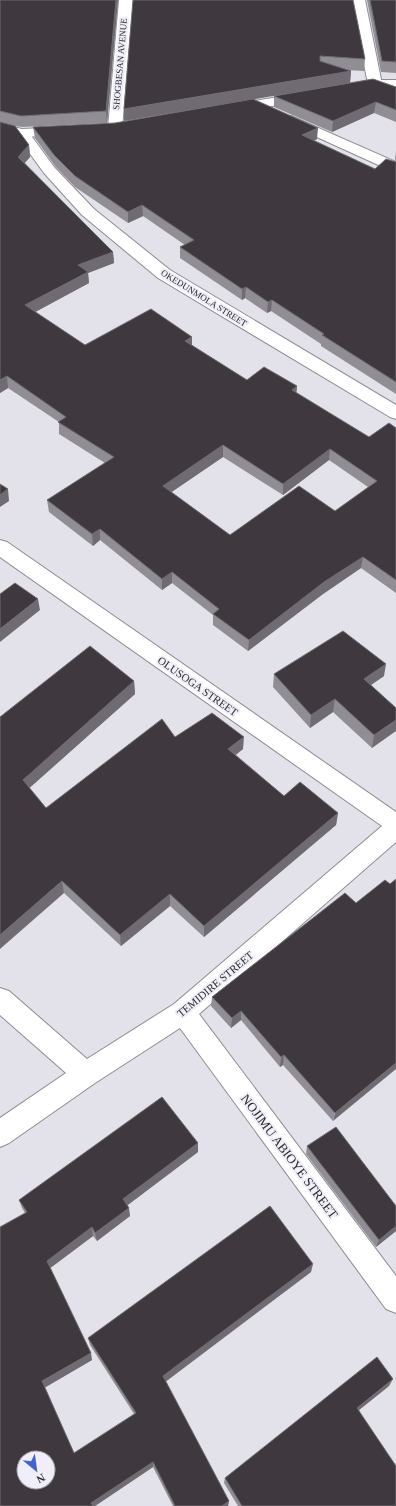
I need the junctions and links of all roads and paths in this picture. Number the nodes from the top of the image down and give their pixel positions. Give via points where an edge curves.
1 (126, 0) edge
2 (358, 0) edge
3 (375, 84) junction
4 (396, 84) edge
5 (340, 90) edge
6 (318, 94) edge
7 (257, 105) junction
8 (225, 110) edge
9 (131, 125) edge
10 (0, 128) edge
11 (115, 128) junction
12 (100, 129) edge
13 (76, 130) edge
14 (22, 133) junction
15 (396, 168) edge
16 (396, 413) edge
17 (0, 547) edge
18 (396, 824) edge
19 (396, 828) edge
20 (0, 999) edge
21 (183, 1012) junction
22 (86, 1074) junction
23 (0, 1134) edge
24 (396, 1299) edge

1 - 11 street, SHOGBESAN AVENUE
2 - 3 street
3 - 4 street
3 - 5 street
6 - 7 street
7 - 8 street
7 - 15 street
9 - 11 street
10 - 14 street
11 - 12 street
13 - 14 street
14 - 16 street, OKEDUNMOLA STREET via 49,170 88,212 164,274
17 - 18 street, OLUSOGA STREET
19 - 21 street, TEMIDIRE STREET
20 - 22 street
21 - 22 street, TEMIDIRE STREET
21 - 24 street, NOJIMU ABIOYE STREET
22 - 23 street, TEMIDIRE STREET

